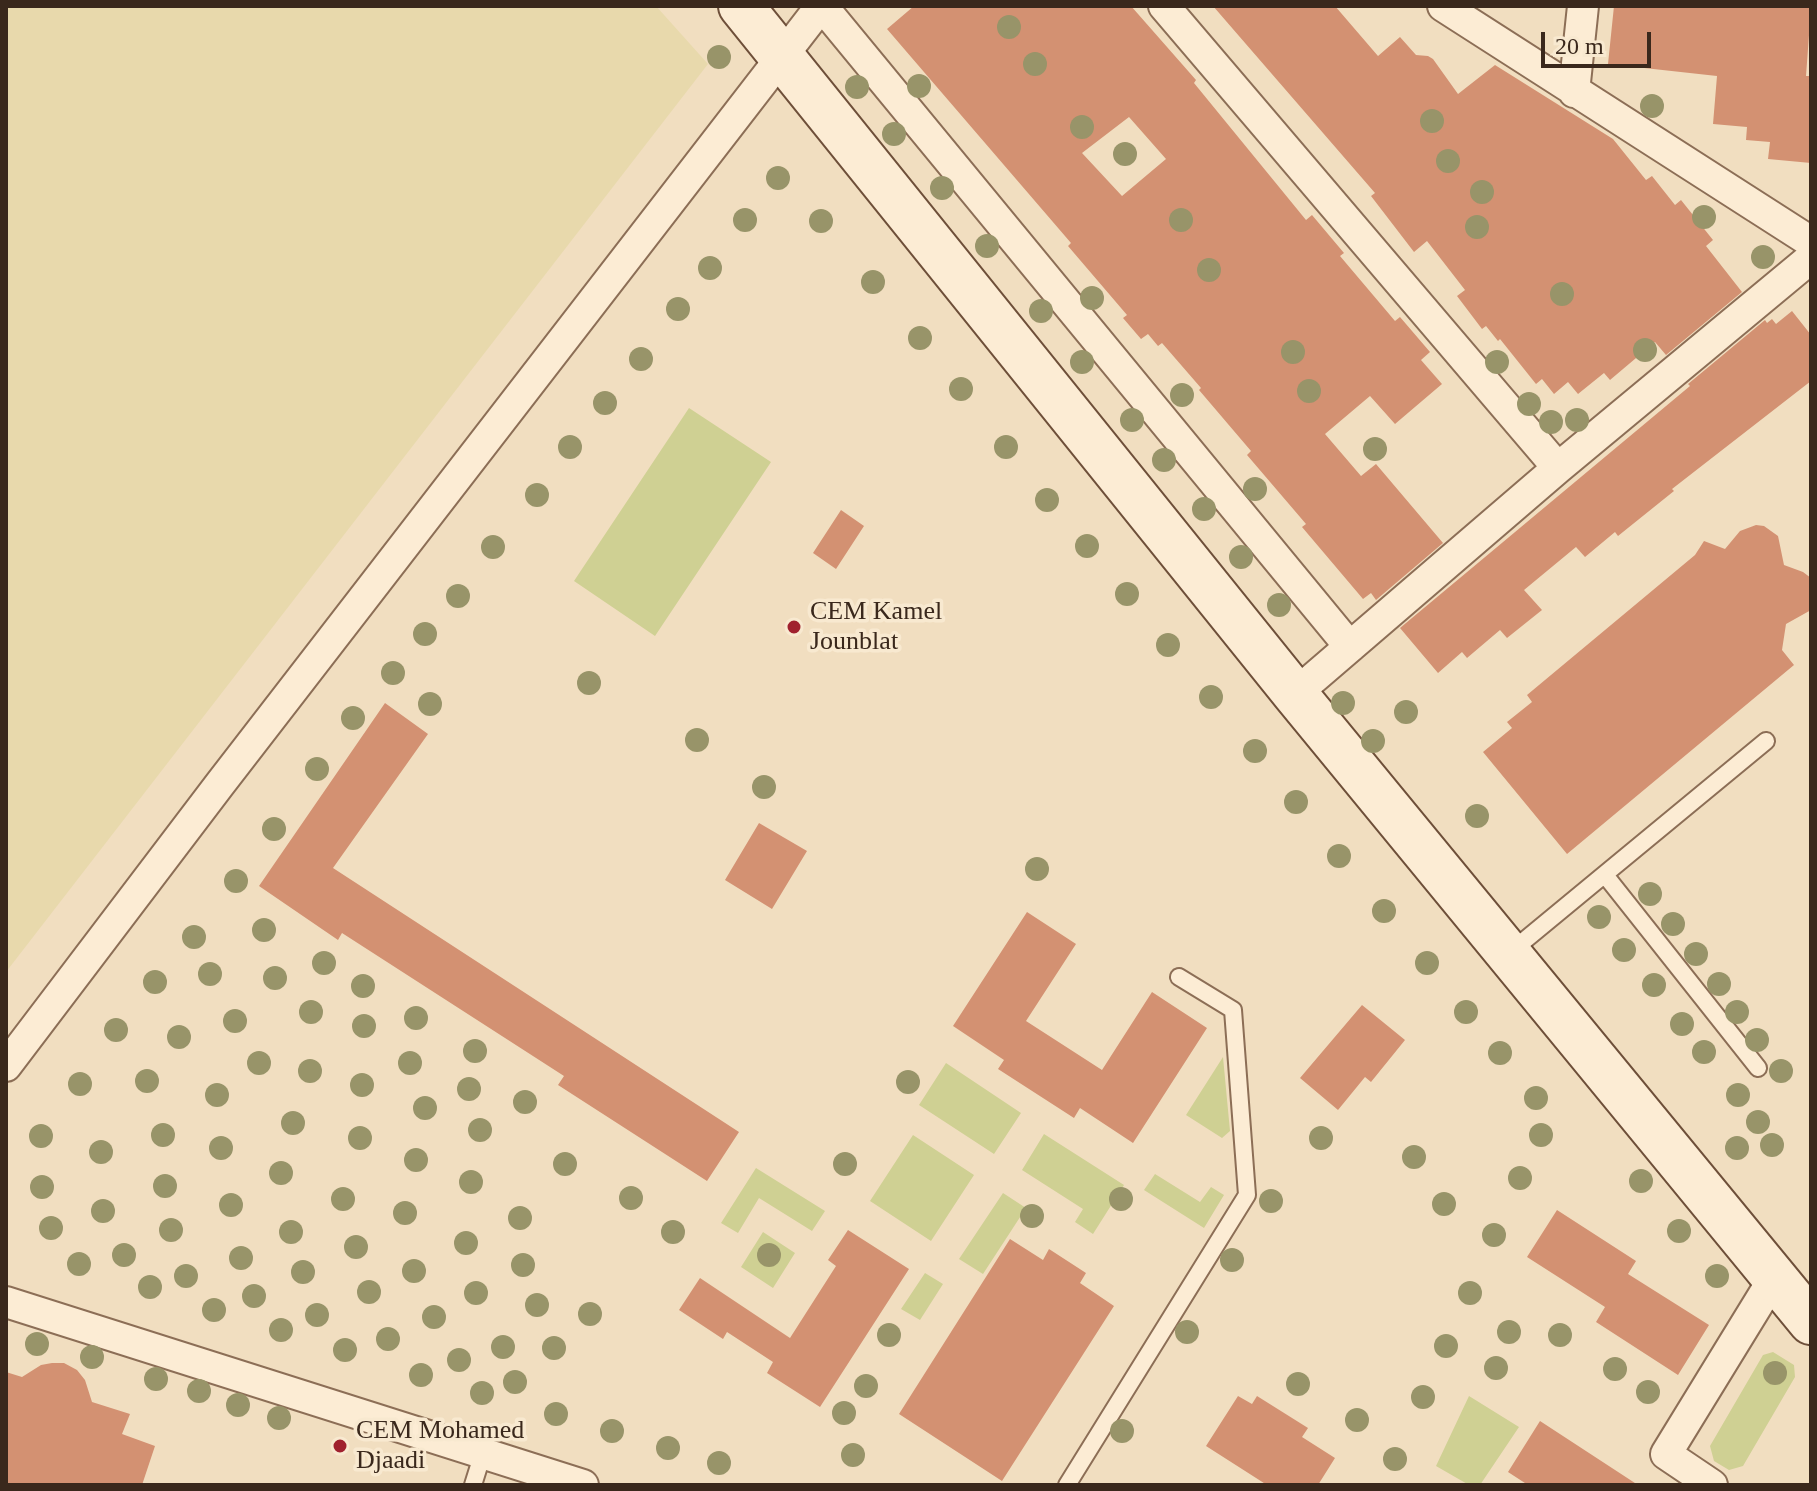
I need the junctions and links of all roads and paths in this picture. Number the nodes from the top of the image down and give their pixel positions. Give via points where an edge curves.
1 (741, 6) edge
2 (822, 6) edge
3 (1164, 6) edge
4 (1443, 6) edge
5 (1583, 6) edge
6 (784, 57) junction
7 (1574, 92) junction
8 (1811, 242) edge
9 (1811, 258) edge
10 (1558, 468) junction
11 (1350, 647) junction
12 (1295, 694) junction
13 (1766, 741) dead end
14 (1605, 875) junction
15 (1508, 955) junction
16 (1179, 977) dead end
17 (6, 1066) edge
18 (1758, 1068) dead end
19 (1774, 1278) junction
20 (6, 1302) edge
21 (1811, 1322) edge
22 (483, 1453) junction
23 (473, 1485) edge
24 (583, 1485) edge
25 (1067, 1485) edge
26 (1712, 1485) edge

1 - 6 main road
2 - 6 street
2 - 11 street
3 - 10 street
4 - 7 street
5 - 7 street
6 - 12 main road
6 - 17 street
7 - 8 street
9 - 10 street
10 - 11 street
11 - 12 street
12 - 15 main road
13 - 14 lane
14 - 15 lane
14 - 18 lane
15 - 19 main road
16 - 25 lane via 1233,1010 1247,1195
19 - 21 main road
19 - 26 street via 1666,1454
20 - 22 street
22 - 23 lane
22 - 24 street

